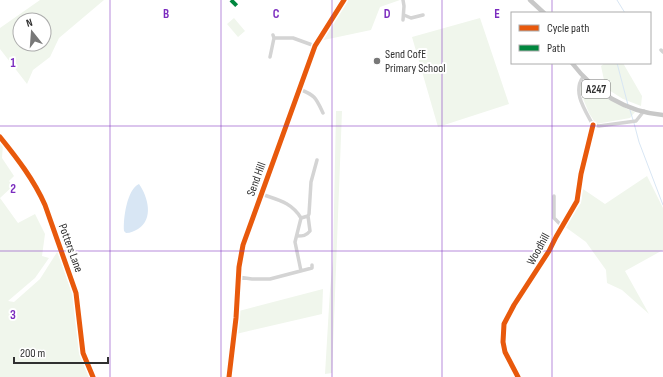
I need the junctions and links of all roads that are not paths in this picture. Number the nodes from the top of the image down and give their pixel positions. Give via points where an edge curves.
1 (344, 0) edge
2 (403, 0) edge
3 (530, 0) edge
4 (543, 12) edge
5 (404, 15) junction
6 (423, 15) dead end
7 (403, 20) dead end
8 (312, 44) junction
9 (270, 57) dead end
10 (573, 64) edge
11 (583, 77) junction
12 (299, 89) junction
13 (644, 112) junction
14 (323, 113) dead end
15 (663, 115) edge
16 (593, 125) junction
17 (0, 137) edge
18 (317, 160) dead end
19 (261, 194) junction
20 (554, 196) dead end
21 (308, 216) junction
22 (301, 218) junction
23 (562, 226) junction
24 (297, 236) junction
25 (312, 265) dead end
26 (301, 271) junction
27 (238, 277) junction
28 (93, 377) edge
29 (229, 377) edge
30 (518, 377) edge

1 - 8 street, Send Hill
2 - 5 street
3 - 4 main road
5 - 6 street via 411,18
5 - 7 street
8 - 9 street via 293,38 273,37
8 - 12 street, Send Hill
10 - 11 main road, A247
11 - 13 main road, A247 via 602,93
11 - 16 street via 578,91
12 - 14 street via 311,94
12 - 19 street, Send Hill
13 - 15 main road, A247
13 - 16 street via 633,121
16 - 23 street, Woodhill via 577,201
17 - 28 street, Potters Lane via 39,191 45,204 76,293 82,353
18 - 21 street via 311,182
19 - 22 street via 290,205
19 - 27 street, Send Hill via 243,245
20 - 23 street via 554,218
21 - 22 street
21 - 24 street via 310,231 307,235
22 - 24 street
23 - 30 street, Woodhill via 504,324 505,352
24 - 26 street via 295,246
25 - 26 street via 312,268
26 - 27 street via 270,279
27 - 29 street, Send Hill

